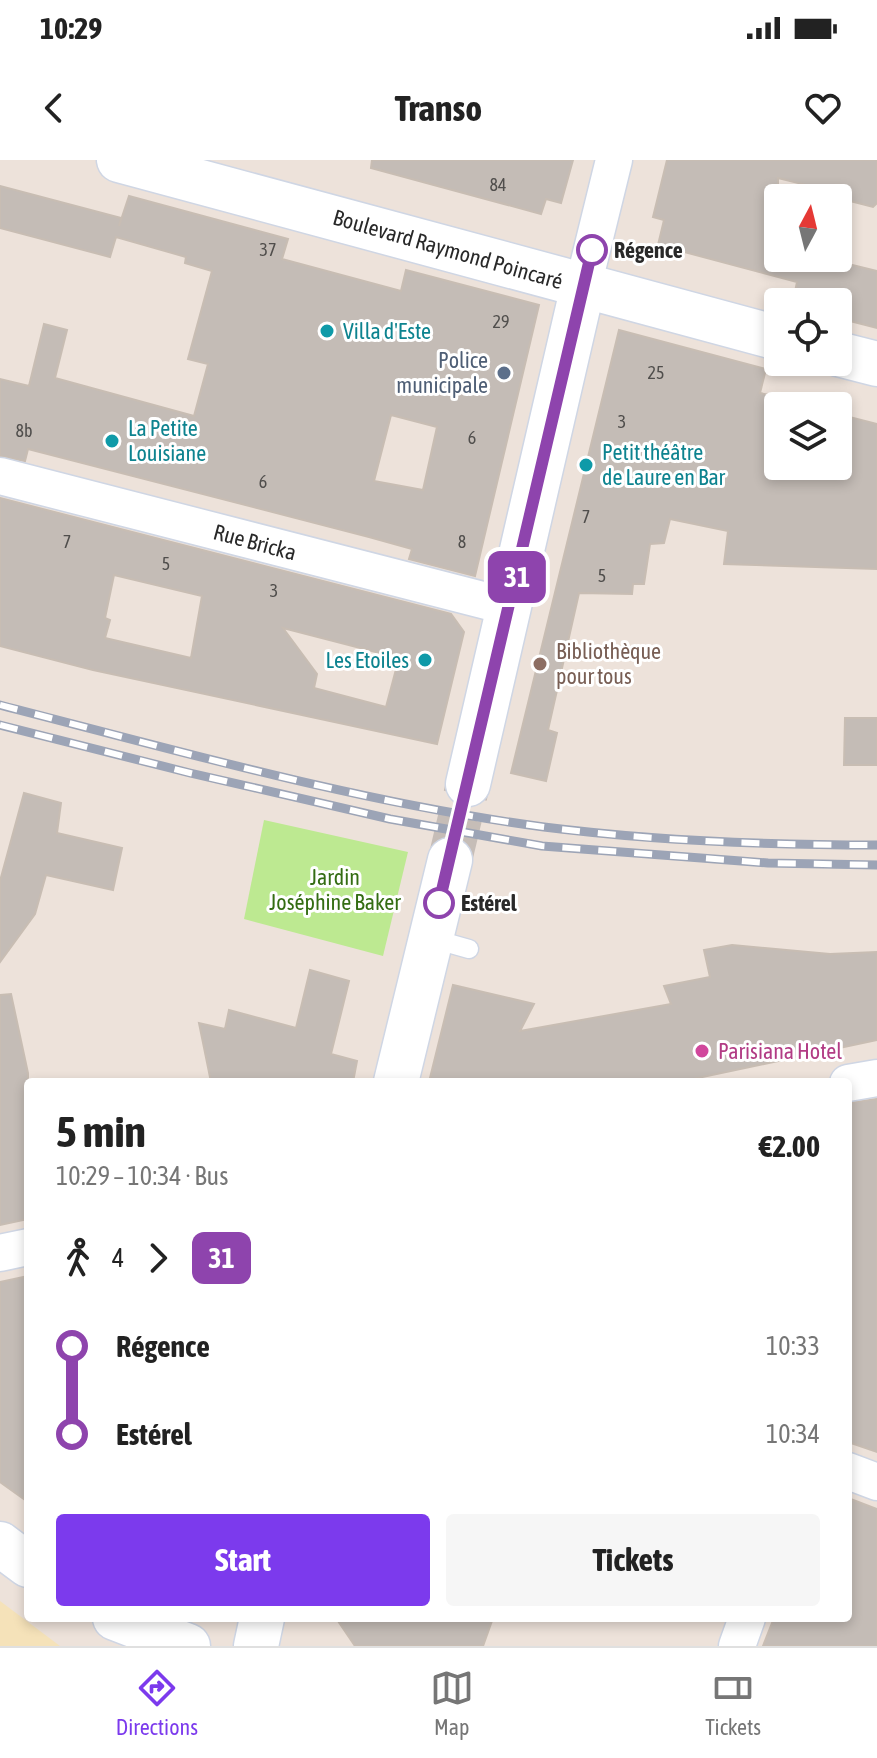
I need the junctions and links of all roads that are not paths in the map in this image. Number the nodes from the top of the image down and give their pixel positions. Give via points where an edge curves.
1 (119, 160) edge
2 (614, 160) edge
3 (583, 286) junction
4 (764, 334) edge
5 (852, 358) edge
6 (877, 364) edge
7 (0, 476) edge
8 (510, 607) junction
9 (468, 784) tunnel mouth
10 (450, 860) tunnel mouth
11 (398, 1078) edge
12 (877, 1078) edge
13 (852, 1082) edge
14 (24, 1248) edge
15 (0, 1253) edge
16 (852, 1473) edge
17 (877, 1482) edge
18 (0, 1544) edge
19 (24, 1562) edge
20 (125, 1622) edge
21 (261, 1622) edge
22 (746, 1622) edge
23 (188, 1646) edge
24 (256, 1646) edge
25 (737, 1646) edge

1 - 3 main road, Boulevard Raymond Poincaré
2 - 3 street
3 - 4 main road, Boulevard Raymond Poincaré
3 - 8 main road
5 - 6 main road
7 - 8 street, Rue Bricka
8 - 9 main road
10 - 11 main road via 450,944
12 - 13 street
14 - 15 street
16 - 17 street
18 - 19 main road
20 - 23 main road
21 - 24 main road
22 - 25 street

